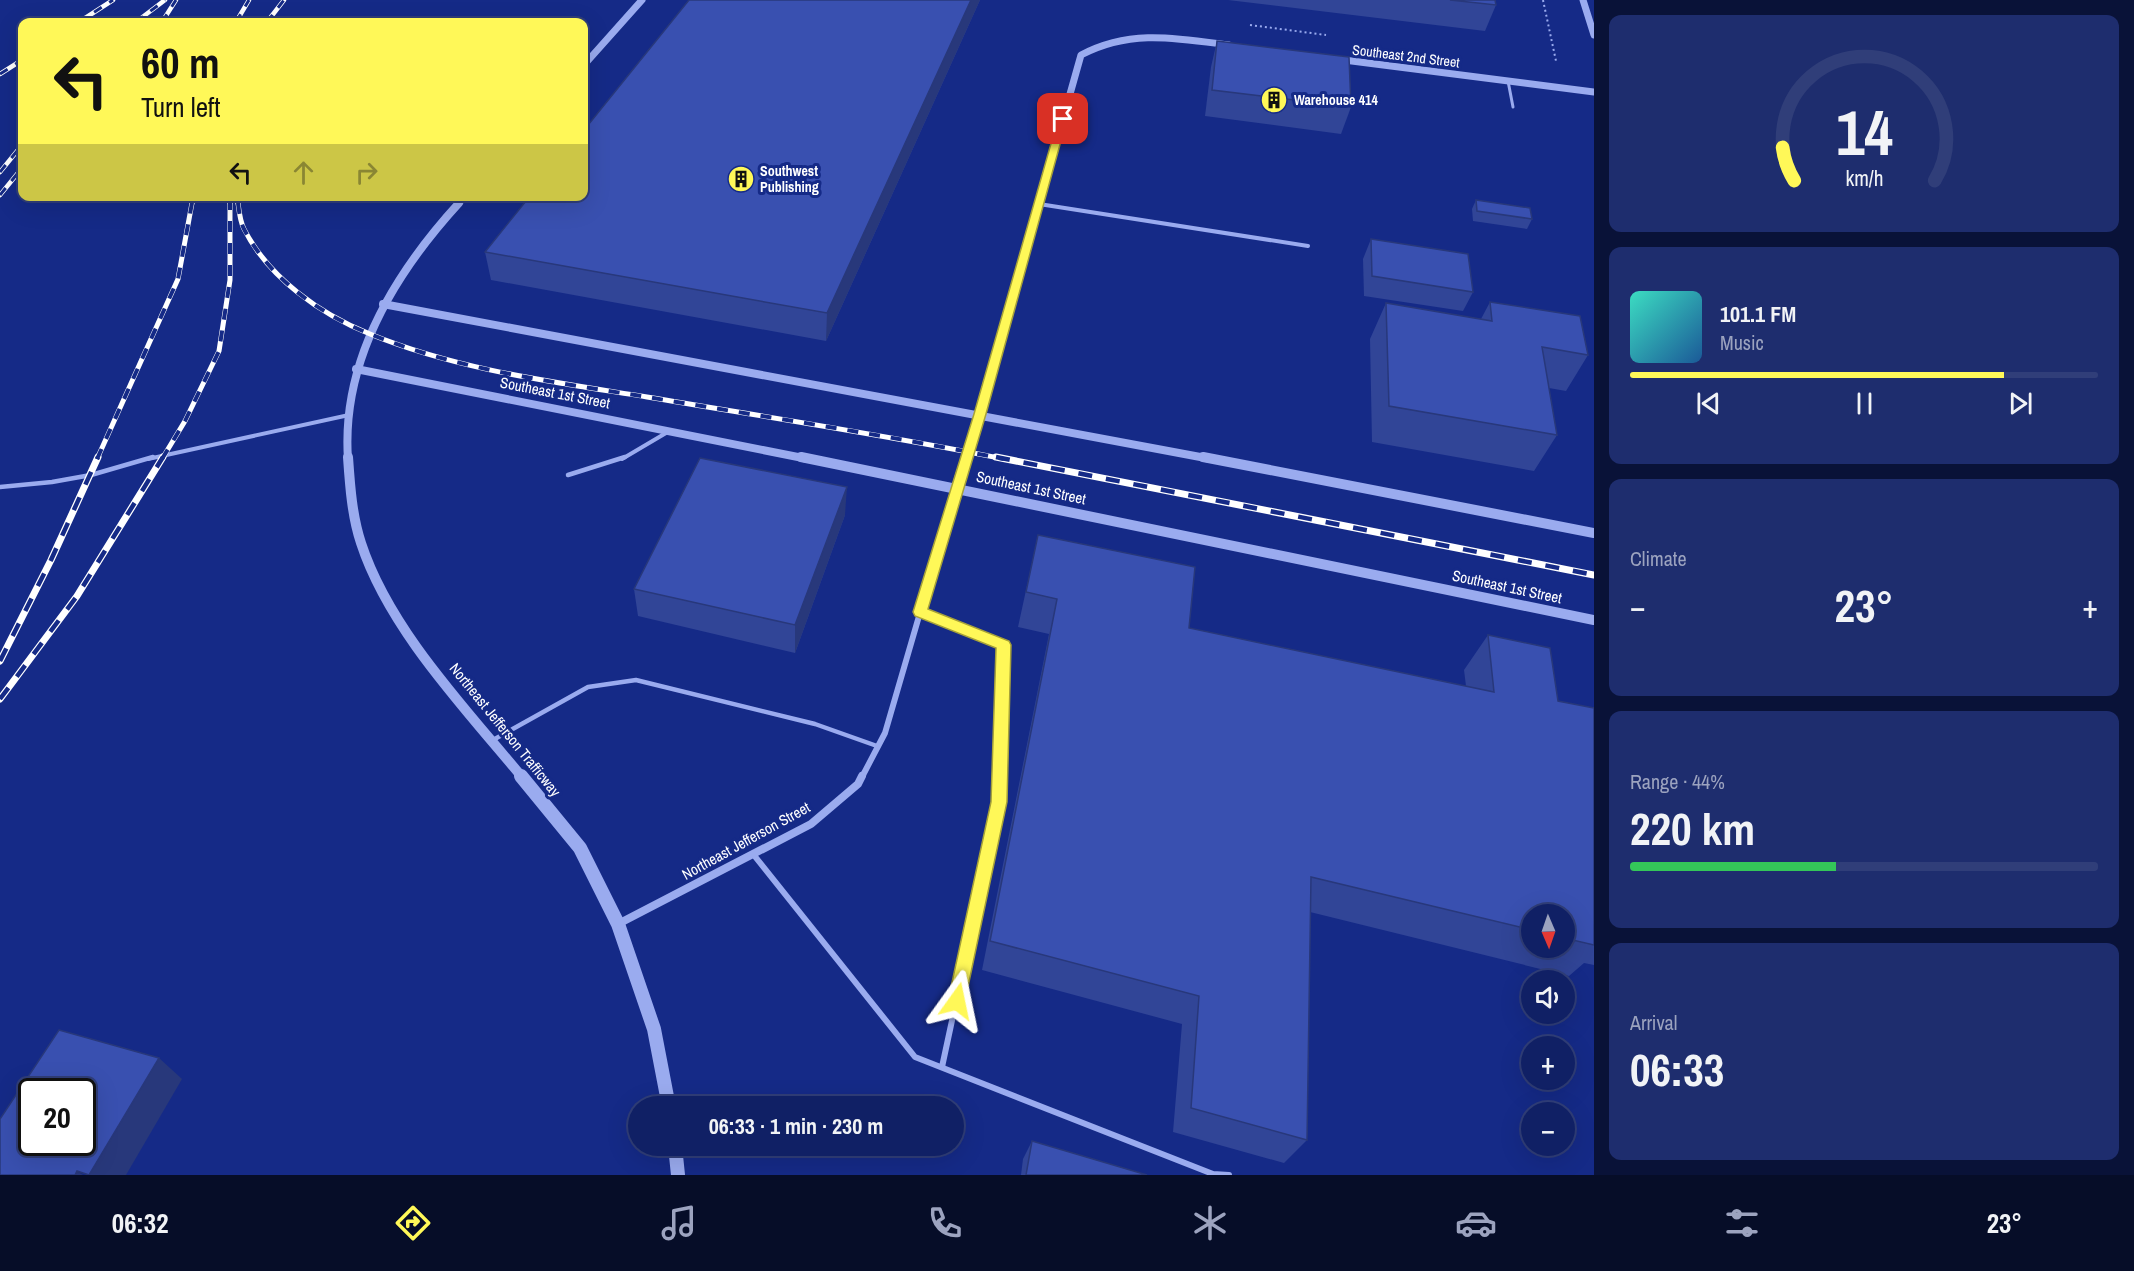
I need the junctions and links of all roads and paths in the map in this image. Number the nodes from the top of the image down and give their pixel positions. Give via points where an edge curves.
1 (642, 0) edge
2 (1544, 0) edge
3 (1583, 0) edge
4 (1594, 35) edge
5 (1240, 47) edge
6 (1333, 59) edge
7 (588, 61) edge
8 (1556, 64) dead end
9 (1508, 81) junction
10 (1594, 92) edge
11 (1513, 107) dead end
12 (460, 201) edge
13 (1039, 204) junction
14 (1308, 246) dead end
15 (383, 304) junction
16 (356, 369) junction
17 (980, 414) junction
18 (349, 415) junction
19 (668, 431) junction
20 (568, 475) dead end
21 (0, 487) edge
22 (957, 488) junction
23 (1594, 533) edge
24 (920, 612) junction
25 (1594, 620) edge
26 (491, 740) junction
27 (878, 746) junction
28 (753, 854) junction
29 (618, 924) junction
30 (942, 1067) junction
31 (667, 1096) edge
32 (676, 1156) edge
33 (678, 1175) edge
34 (1229, 1175) edge

1 - 7 street
2 - 8 path
3 - 4 street
5 - 13 street via 1154,37 1109,42 1081,55
6 - 9 street, Southeast 2nd Street
9 - 10 street, Southeast 2nd Street
9 - 11 lane
12 - 15 street, Northeast Jefferson Trafficway via 428,237
13 - 14 lane
13 - 17 street
15 - 16 street, Northeast Jefferson Trafficway
15 - 17 street
16 - 18 street, Northeast Jefferson Trafficway
16 - 19 street, Southeast 1st Street
17 - 22 street
17 - 23 street
18 - 21 lane via 164,454 91,475
18 - 26 street, Northeast Jefferson Trafficway via 350,492 361,543 384,597 437,674
19 - 20 lane via 636,454
19 - 22 street, Southeast 1st Street
22 - 24 street, Northeast Jefferson Street
22 - 25 street, Southeast 1st Street
24 - 27 street, Northeast Jefferson Street
24 - 30 lane via 1004,645 999,802
26 - 27 lane via 588,687 636,680 815,724
26 - 29 street, Northeast Jefferson Trafficway via 580,848
27 - 28 street, Northeast Jefferson Street via 858,784 811,824
28 - 29 street, Northeast Jefferson Street
28 - 30 lane via 915,1057
29 - 31 street, Northeast Jefferson Trafficway via 654,1029
30 - 34 lane via 1213,1174
32 - 33 street

